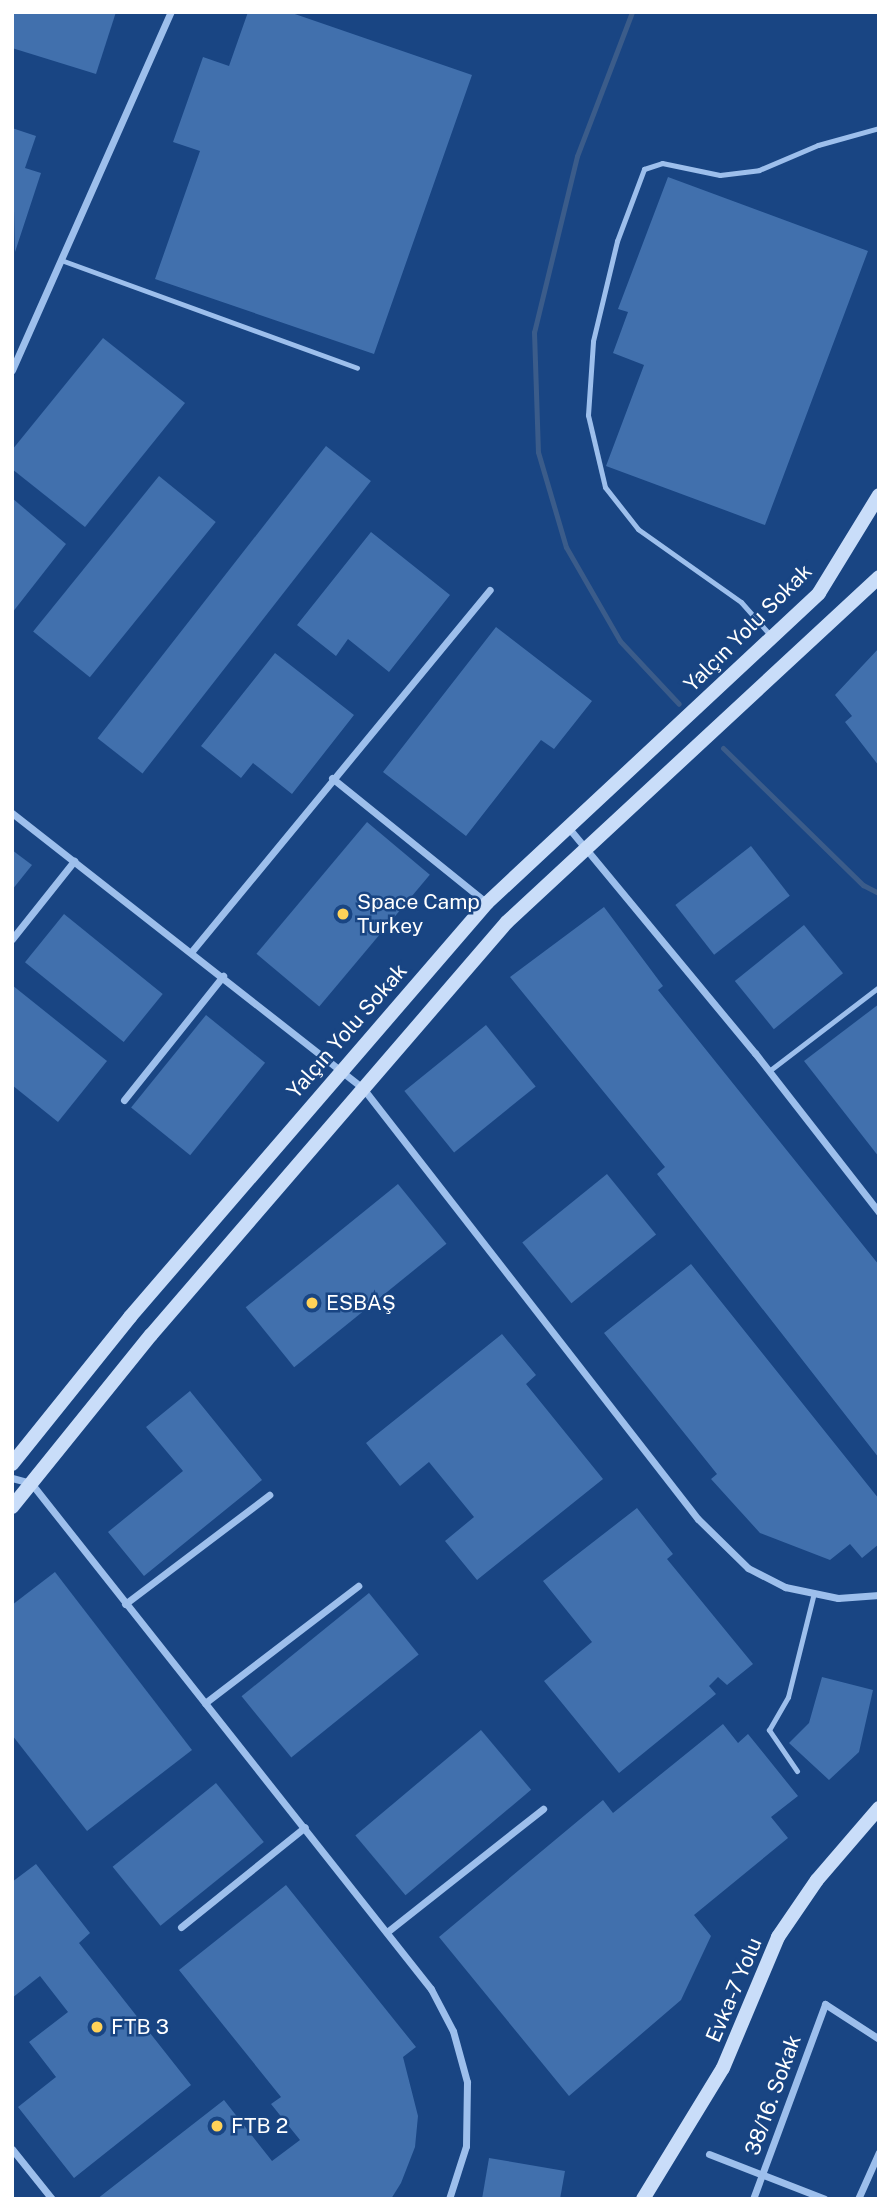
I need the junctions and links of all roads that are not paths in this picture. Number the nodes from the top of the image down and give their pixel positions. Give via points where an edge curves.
1 (171, 12) edge
2 (879, 128) edge
3 (61, 260) junction
4 (356, 368) dead end
5 (12, 370) edge
6 (879, 495) edge
7 (879, 577) edge
8 (490, 590) dead end
9 (773, 638) junction
10 (332, 778) junction
11 (12, 813) edge
12 (566, 825) junction
13 (586, 846) junction
14 (74, 860) junction
15 (487, 903) junction
16 (12, 939) edge
17 (192, 951) junction
18 (223, 976) junction
19 (879, 987) edge
20 (340, 1070) junction
21 (769, 1071) junction
22 (362, 1087) junction
23 (124, 1100) dead end
24 (879, 1212) edge
25 (12, 1464) edge
26 (12, 1478) edge
27 (31, 1483) junction
28 (269, 1495) dead end
29 (12, 1507) edge
30 (358, 1586) dead end
31 (814, 1593) junction
32 (879, 1595) edge
33 (125, 1604) junction
34 (205, 1703) junction
35 (797, 1770) dead end
36 (543, 1808) dead end
37 (879, 1808) edge
38 (305, 1827) junction
39 (181, 1927) dead end
40 (387, 1932) junction
41 (879, 2039) edge
42 (12, 2149) edge
43 (879, 2152) edge
44 (709, 2154) dead end
45 (762, 2174) junction
46 (51, 2199) edge
47 (449, 2199) edge
48 (643, 2199) edge
49 (753, 2199) edge
50 (825, 2199) edge
51 (859, 2199) edge

1 - 3 street
2 - 9 lane via 818,145 759,170 720,175 662,163 644,169 617,241 593,341 588,415 605,487 638,528 741,602
3 - 4 lane
3 - 5 street
6 - 9 street, Yalçın Yolu Sokak via 819,593
7 - 13 street
8 - 10 street
9 - 12 street, Yalçın Yolu Sokak
10 - 15 street
10 - 17 street
11 - 14 street
12 - 13 street
12 - 15 street, Yalçın Yolu Sokak
13 - 21 street
13 - 22 street via 507,922
14 - 16 street
14 - 17 street
15 - 20 street, Yalçın Yolu Sokak
17 - 18 street
18 - 20 street
18 - 23 street
19 - 21 lane
20 - 22 street
20 - 25 street, Yalçın Yolu Sokak
21 - 24 street
22 - 27 street
22 - 31 street via 698,1519 748,1568 785,1587
26 - 27 street
27 - 29 street
27 - 33 street
28 - 33 street
30 - 34 street
31 - 32 street via 838,1598
31 - 35 lane via 788,1698 769,1730
33 - 34 street
34 - 38 street
36 - 40 street
37 - 48 street, Evka-7 Yolu via 817,1880 778,1937 723,2068
38 - 39 street
38 - 40 street
40 - 47 street via 431,1989 453,2031 467,2081 466,2146
41 - 45 street, 38/16. Sokak via 825,2004
42 - 46 street
43 - 51 street
44 - 45 street
45 - 49 street, 38/16. Sokak
45 - 50 street

